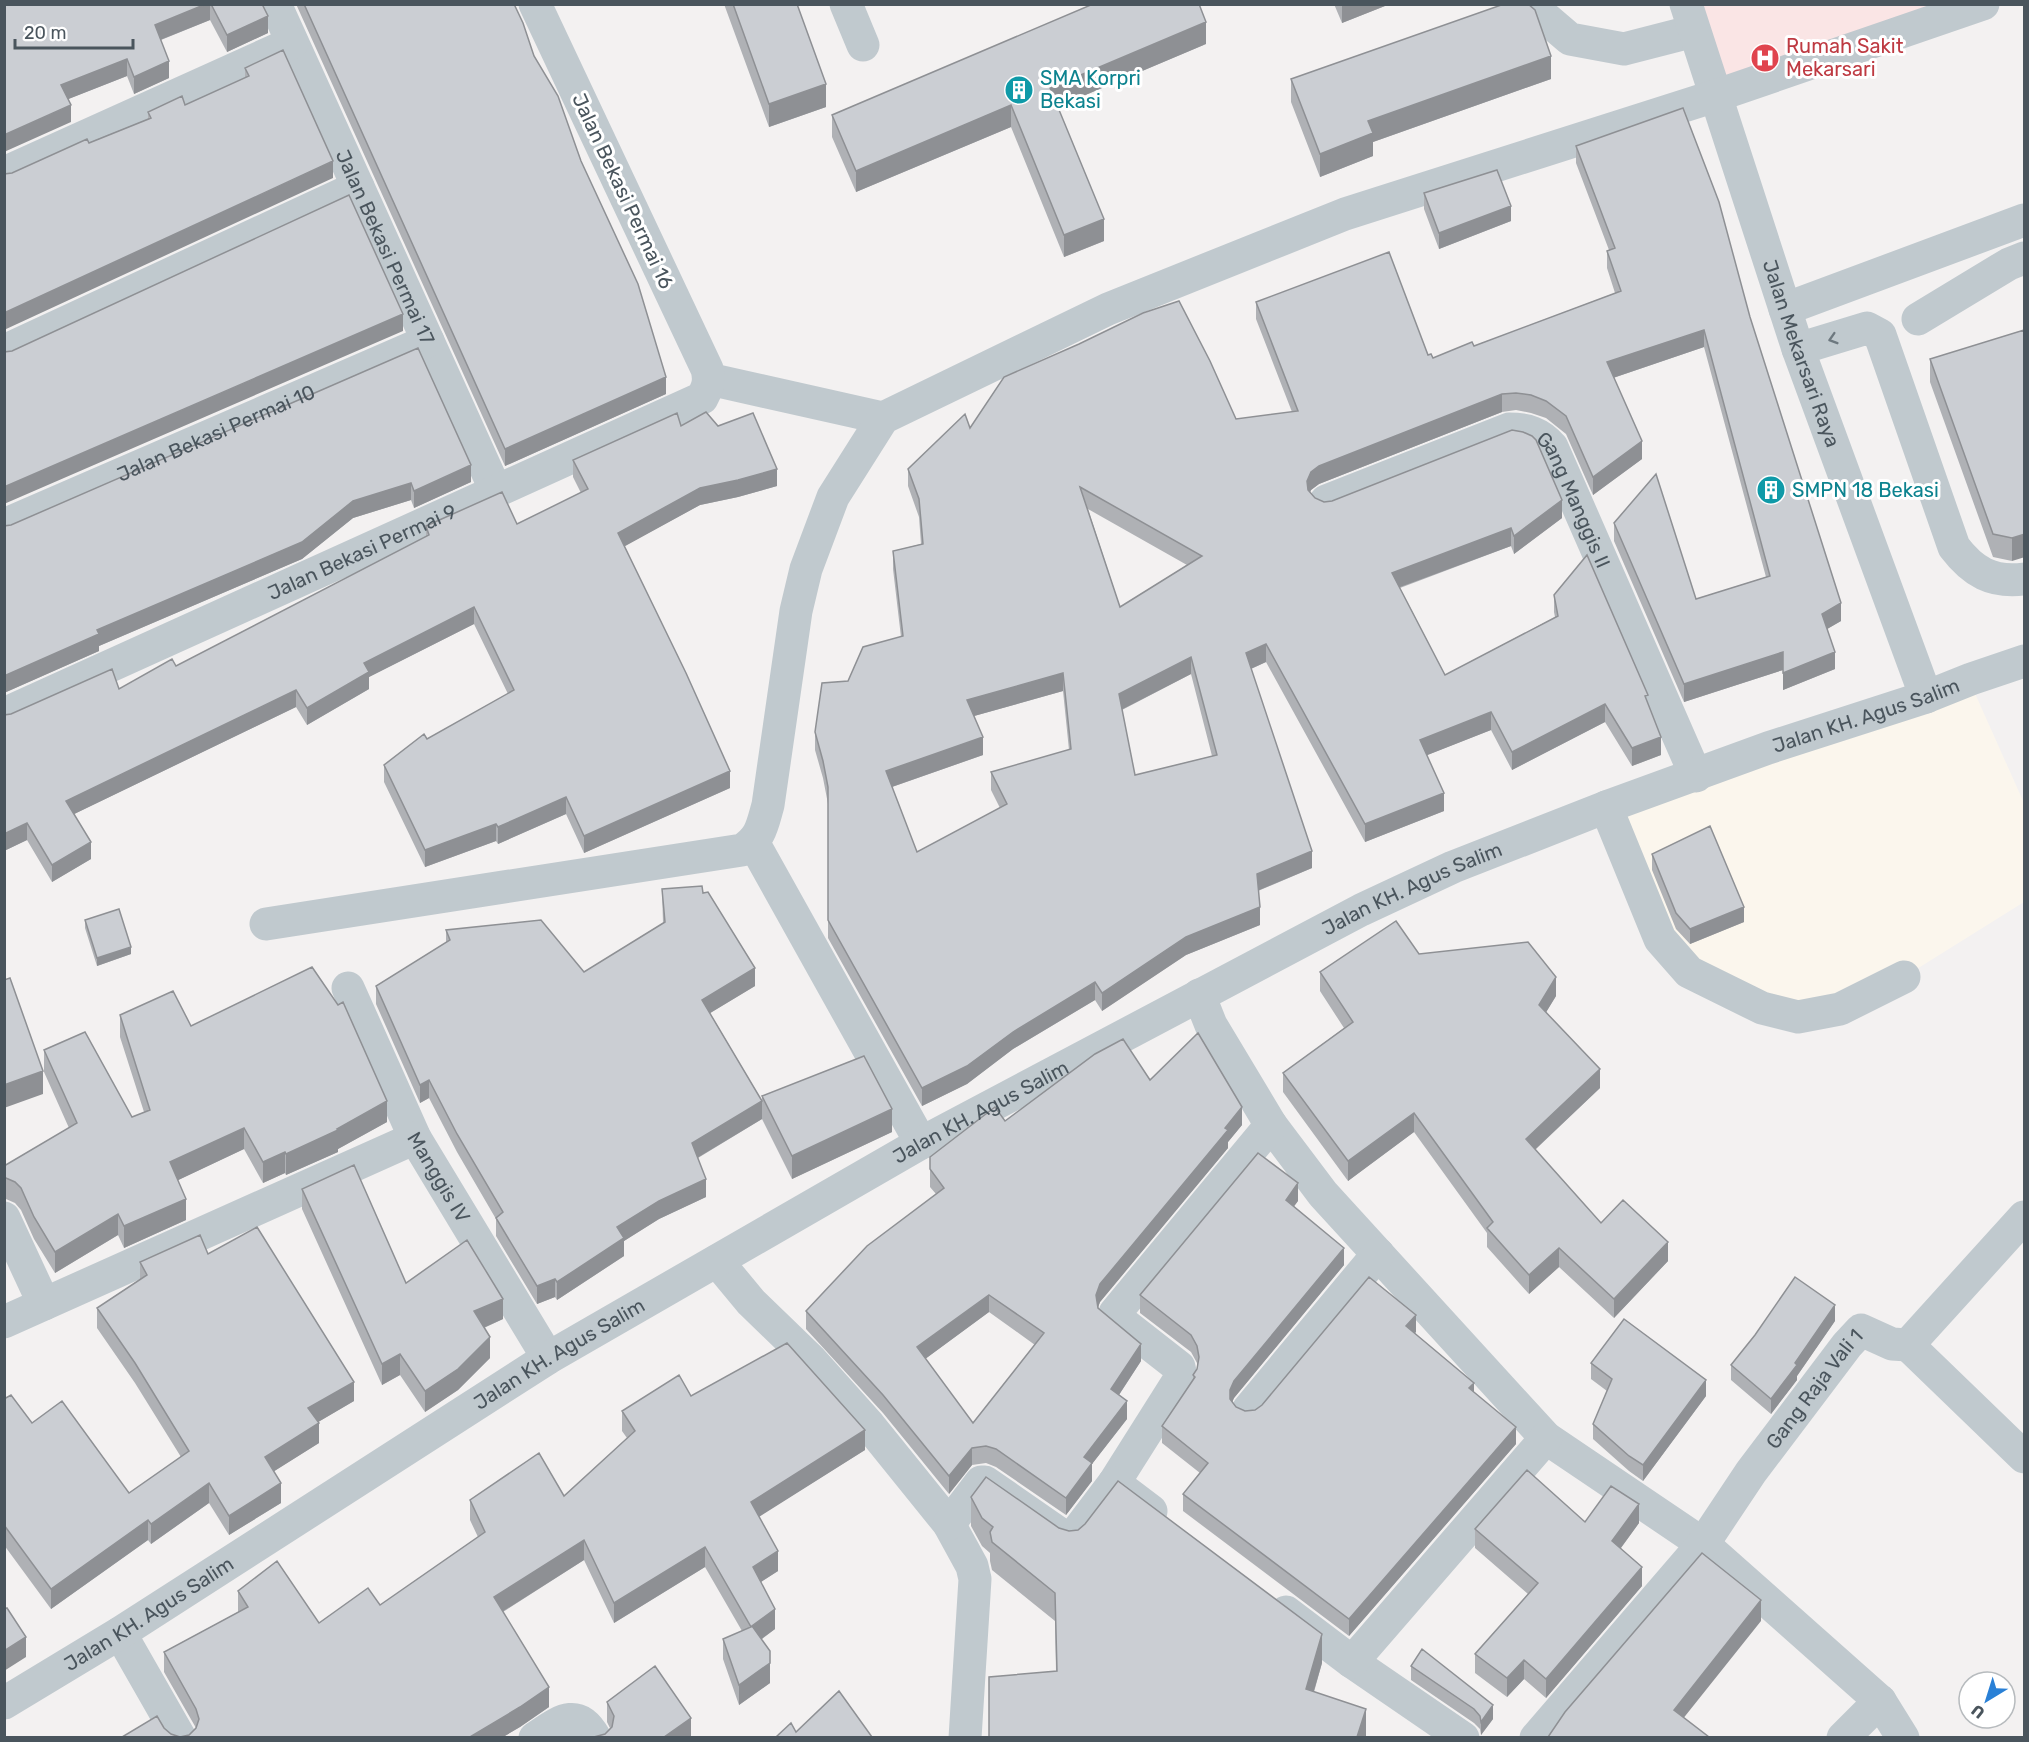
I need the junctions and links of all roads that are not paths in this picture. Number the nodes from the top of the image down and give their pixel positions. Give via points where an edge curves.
1 (275, 4) edge
2 (535, 4) edge
3 (846, 4) edge
4 (1529, 4) edge
5 (1983, 4) edge
6 (1690, 18) edge
7 (292, 43) junction
8 (863, 45) dead end
9 (1715, 96) junction
10 (4, 173) edge
11 (358, 187) junction
12 (2025, 220) edge
13 (2025, 258) edge
14 (1785, 309) junction
15 (1918, 319) dead end
16 (428, 341) junction
17 (1798, 349) junction
18 (4, 351) edge
19 (709, 379) junction
20 (883, 418) junction
21 (496, 491) junction
22 (1326, 501) edge
23 (4, 525) edge
24 (2025, 579) edge
25 (2025, 661) edge
26 (1926, 697) junction
27 (4, 714) edge
28 (1696, 776) junction
29 (1606, 807) junction
30 (753, 843) junction
31 (266, 924) dead end
32 (1904, 977) dead end
33 (348, 988) dead end
34 (1199, 994) junction
35 (1270, 1125) junction
36 (415, 1138) junction
37 (921, 1143) junction
38 (2025, 1217) edge
39 (4, 1218) edge
40 (1378, 1254) junction
41 (717, 1261) junction
42 (45, 1304) junction
43 (4, 1322) edge
44 (1908, 1345) junction
45 (548, 1358) junction
46 (1248, 1410) edge
47 (1546, 1438) junction
48 (2025, 1457) edge
49 (1113, 1483) junction
50 (949, 1524) junction
51 (1171, 1526) edge
52 (1703, 1544) junction
53 (1266, 1597) edge
54 (120, 1633) junction
55 (1352, 1662) junction
56 (1880, 1701) junction
57 (4, 1703) edge
58 (957, 1733) edge
59 (180, 1737) edge
60 (535, 1737) edge
61 (595, 1737) edge
62 (1463, 1737) edge
63 (1536, 1737) edge
64 (1843, 1737) edge
65 (1903, 1737) edge

1 - 7 street, Jalan Bekasi Permai 17
2 - 19 street, Jalan Bekasi Permai 16
3 - 8 street
4 - 6 street via 1570,39 1624,49
5 - 9 street
6 - 9 street, Jalan Mekarsari Raya
7 - 10 street
7 - 11 street, Jalan Bekasi Permai 17
9 - 14 street, Jalan Mekarsari Raya
9 - 20 street via 1345,214 1108,309
11 - 16 street, Jalan Bekasi Permai 17
11 - 18 street
12 - 14 street
13 - 15 street
14 - 17 street, Jalan Mekarsari Raya
16 - 21 street, Jalan Bekasi Permai 17
16 - 23 street, Jalan Bekasi Permai 10
24 -> 17 street via 2006,581 1985,575 1966,563 1954,547 1880,334 1868,328
17 - 26 street, Jalan Mekarsari Raya
19 - 20 street
19 - 21 street, Jalan Bekasi Permai 9 via 702,398
20 - 30 street via 833,497 806,569 796,611 768,805
21 - 27 street, Jalan Bekasi Permai 9
22 - 28 street, Gang Manggis II via 1509,429 1532,431 1544,438 1552,447
25 - 26 street, Jalan KH. Agus Salim
26 - 28 street, Jalan KH. Agus Salim via 1768,748
28 - 29 street, Jalan KH. Agus Salim
29 - 32 street via 1660,939 1689,972 1762,1008 1798,1017 1840,1009
29 - 34 street, Jalan KH. Agus Salim via 1453,867
30 - 31 street via 742,850
30 - 37 street
33 - 36 street, Manggis IV
34 - 35 street via 1211,1025
34 - 37 street, Jalan KH. Agus Salim
35 - 40 street via 1323,1194
35 - 49 street via 1115,1313 1115,1317 1179,1368 1181,1377
36 - 42 street
36 - 45 street, Manggis IV
37 - 41 street, Jalan KH. Agus Salim
38 - 44 street
39 - 42 street
40 - 46 street
40 - 47 street
41 - 45 street, Jalan KH. Agus Salim
41 - 50 street via 750,1302 810,1359 869,1425
42 - 43 street
44 - 48 street
44 - 52 street, Gang Raja Vali 1 via 1892,1344 1861,1330 1751,1472
45 - 54 street, Jalan KH. Agus Salim
47 - 52 street
47 - 55 street
49 - 50 street via 1070,1541 985,1482 981,1482
49 - 51 street
50 - 58 street via 975,1579
52 - 56 street
52 - 63 street
53 - 55 street
54 - 57 street, Jalan KH. Agus Salim
54 - 59 street
55 - 62 street
56 - 64 street
56 - 65 street
60 - 61 street via 566,1719 583,1722

